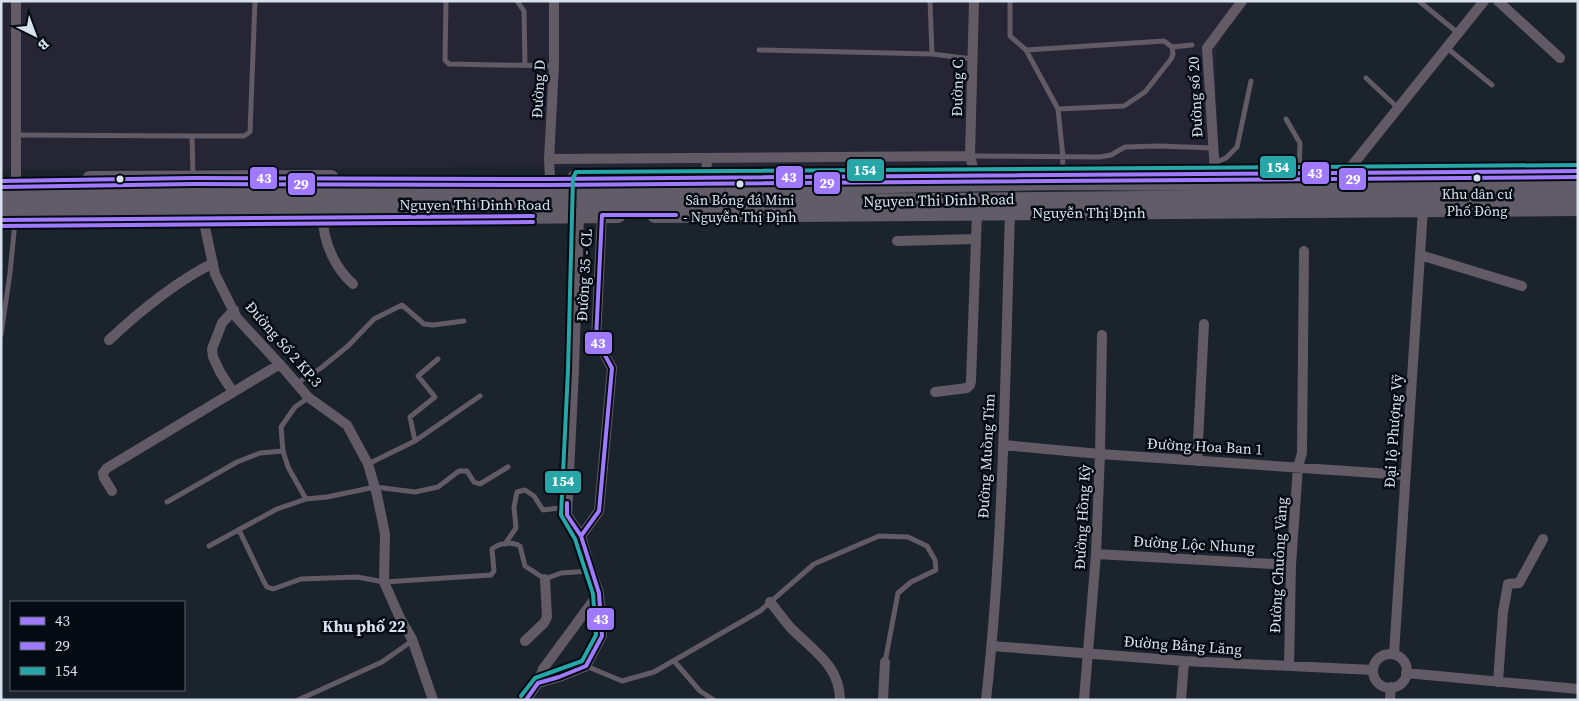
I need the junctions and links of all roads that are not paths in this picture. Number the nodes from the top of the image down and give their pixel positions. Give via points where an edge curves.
1 (16, 1) edge
2 (255, 1) edge
3 (446, 1) edge
4 (517, 1) edge
5 (554, 1) edge
6 (930, 1) edge
7 (974, 1) edge
8 (1010, 1) edge
9 (1419, 1) edge
10 (1484, 1) edge
11 (1498, 1) edge
12 (1242, 2) edge
13 (1458, 34) junction
14 (1192, 45) dead end
15 (1172, 47) junction
16 (1446, 48) junction
17 (759, 50) dead end
18 (1026, 50) junction
19 (932, 54) junction
20 (1560, 58) dead end
21 (972, 59) junction
22 (525, 65) junction
23 (554, 66) junction
24 (1366, 78) dead end
25 (1250, 81) dead end
26 (1492, 84) dead end
27 (1398, 108) junction
28 (1058, 110) junction
29 (1286, 119) dead end
30 (16, 135) junction
31 (192, 136) junction
32 (1213, 148) junction
33 (970, 156) junction
34 (1064, 157) junction
35 (549, 159) junction
36 (707, 159) junction
37 (1578, 171) edge
38 (1214, 173) junction
39 (1298, 173) junction
40 (706, 177) junction
41 (193, 178) junction
42 (1062, 178) junction
43 (1344, 178) junction
44 (550, 179) junction
45 (976, 179) junction
46 (1010, 179) junction
47 (1578, 181) edge
48 (1578, 195) edge
49 (579, 196) junction
50 (602, 197) junction
51 (9, 200) edge
52 (976, 206) junction
53 (1010, 206) junction
54 (1578, 208) edge
55 (1423, 209) junction
56 (204, 211) junction
57 (323, 217) junction
58 (976, 239) junction
59 (897, 240) dead end
60 (1304, 251) dead end
61 (1420, 255) junction
62 (213, 263) junction
63 (353, 284) dead end
64 (1522, 286) dead end
65 (234, 310) junction
66 (464, 321) dead end
67 (1204, 324) dead end
68 (1, 335) edge
69 (1102, 335) dead end
70 (109, 340) dead end
71 (438, 359) dead end
72 (280, 364) junction
73 (297, 383) junction
74 (233, 392) junction
75 (935, 392) dead end
76 (480, 396) dead end
77 (308, 397) junction
78 (415, 441) junction
79 (1003, 445) junction
80 (283, 451) junction
81 (1100, 454) junction
82 (1197, 461) junction
83 (368, 464) junction
84 (1298, 466) junction
85 (508, 467) dead end
86 (1405, 475) junction
87 (375, 487) junction
88 (112, 491) dead end
89 (306, 499) junction
90 (167, 502) dead end
91 (567, 507) junction
92 (239, 530) junction
93 (581, 536) junction
94 (1543, 539) dead end
95 (504, 544) junction
96 (210, 546) dead end
97 (1096, 554) junction
98 (1291, 565) junction
99 (591, 571) junction
100 (544, 579) junction
101 (384, 582) junction
102 (599, 593) junction
103 (770, 602) junction
104 (412, 641) junction
105 (525, 641) dead end
106 (992, 646) junction
107 (1087, 653) junction
108 (1394, 654) junction
109 (674, 661) junction
110 (1184, 661) junction
111 (886, 662) joint
112 (586, 666) junction
113 (1289, 666) junction
114 (1373, 670) junction
115 (1406, 673) junction
116 (1498, 682) junction
117 (538, 683) junction
118 (1391, 687) junction
119 (1578, 689) edge
120 (298, 700) edge
121 (433, 700) edge
122 (526, 700) edge
123 (714, 700) edge
124 (840, 700) edge
125 (883, 700) edge
126 (986, 700) edge
127 (1084, 700) edge
128 (1181, 700) edge
129 (1390, 700) edge

1 - 30 street
2 - 31 lane via 250,132 244,136
3 - 22 lane via 444,47 445,60 449,64
4 - 22 lane via 524,11
5 - 23 street, Đường D
6 - 19 lane
7 - 21 street, Đường C
8 - 18 lane via 1010,36
9 - 13 lane
10 - 13 street
11 - 20 street
12 - 32 street, Đường số 20 via 1207,48
13 - 16 street
14 - 15 lane
15 - 18 lane via 1164,41
15 - 28 lane via 1172,60 1145,92 1124,106
16 - 26 lane
16 - 27 street
17 - 19 lane
18 - 28 lane
19 - 21 lane
21 - 33 street, Đường C
22 - 23 lane
23 - 35 street, Đường D
24 - 27 lane
25 - 38 lane via 1237,147
27 - 43 street
28 - 34 lane
29 - 39 lane via 1300,143
30 - 31 lane
30 - 51 street
31 - 41 lane
32 - 34 lane via 1125,147 1100,157
32 - 38 street, Đường số 20
33 - 34 lane
33 - 36 street
33 - 45 street, Đường C
34 - 42 lane
35 - 36 street
35 - 44 street, Đường D
36 - 40 street
37 - 43 main road
38 - 39 main road
38 - 42 main road
38 - 43 main road
39 - 43 main road
40 - 45 main road
40 - 50 main road
41 - 44 main road
41 - 51 main road
42 - 46 main road
43 - 47 main road
44 - 49 main road
45 - 46 main road
45 - 50 main road, Nguyen Thi Dinh Road
45 - 52 main road
46 - 53 main road
48 - 53 main road, Nguyen Thi Dinh Road
49 - 50 main road
49 - 50 main road
49 - 51 main road, Nguyen Thi Dinh Road
49 - 56 main road, Nguyen Thi Dinh Road
49 - 57 main road
49 - 91 street, Đường 35 - CL
50 - 52 main road, Nguyen Thi Dinh Road
50 - 93 street, Đường 35 - CL via 596,339 612,368 599,511
51 - 56 main road
51 - 68 lane via 10,273
52 - 53 main road, Nguyen Thi Dinh Road
52 - 58 street
53 - 55 main road, Nguyễn Thị Định
53 - 79 street, Đường Muồng Tím
54 - 55 main road, Nguyễn Thị Định
55 - 61 street, Đại lộ Phượng Vỹ
56 - 57 main road
56 - 62 street, Đường Số 2 KP.3
57 - 63 street via 327,244 340,270
58 - 59 street
58 - 75 street via 972,381 967,388
60 - 84 street, Đường Chuông Vàng via 1302,453
61 - 64 street
61 - 86 street, Đại lộ Phượng Vỹ
62 - 65 street, Đường Số 2 KP.3 via 215,274
62 - 70 street via 140,311
65 - 72 street, Đường Số 2 KP.3 via 237,318
65 - 74 street via 222,324 212,349 213,357
66 - 73 lane via 424,324 402,305 374,319 348,346
67 - 82 street
69 - 81 street, Đường Hồng Kỳ
71 - 78 lane via 418,376 435,397 410,418
72 - 73 street, Đường Số 2 KP.3
72 - 74 street
73 - 77 street, Đường Số 2 KP.3
74 - 88 street via 107,468 104,478
76 - 78 lane
77 - 80 lane via 295,407 281,427
77 - 83 street, Đường Số 2 KP.3 via 347,425
78 - 83 lane
79 - 81 street, Đường Hoa Ban 1
79 - 106 street, Đường Muồng Tím
80 - 89 lane
80 - 90 lane via 260,452 237,462
81 - 82 street, Đường Hoa Ban 1
81 - 97 street, Đường Hồng Kỳ
82 - 84 street, Đường Hoa Ban 1
83 - 87 street, Đường Số 2 KP.3
84 - 86 street, Đường Hoa Ban 1
84 - 98 street, Đường Chuông Vàng
85 - 87 lane via 480,484 474,482 466,471 459,471 438,487 415,492
86 - 108 street, Đại lộ Phượng Vỹ
87 - 89 lane
87 - 101 street, Đường Số 2 KP.3 via 385,534
89 - 92 lane via 277,509
91 - 93 street, Đường 35 - CL via 567,516
91 - 95 lane via 543,510 534,496 525,490 517,492 514,507 516,528
92 - 96 lane
92 - 101 lane via 267,587 273,589 301,579 357,577
93 - 99 street, Đường 35 - CL
94 - 116 street via 1518,583 1508,584
95 - 100 lane via 520,546 525,566
95 - 101 lane via 492,549 494,571 491,575
97 - 98 street, Đường Lộc Nhung
97 - 107 street, Đường Hồng Kỳ
98 - 113 street, Đường Chuông Vàng
99 - 100 lane
99 - 102 street, Đường 35 - CL
100 - 105 street via 547,617
101 - 104 street, Đường Số 2 KP.3
102 - 112 street, Đường 35 - CL via 602,636
102 - 117 street via 543,669
103 - 109 lane
103 - 111 lane via 814,564 879,536 908,537 927,546 935,560 936,570 911,582 898,593
103 - 124 street via 832,668 840,689
104 - 120 lane via 382,662
104 - 121 street, Đường Số 2 KP.3
106 - 107 street, Đường Bằng Lăng
106 - 126 street, Đường Muồng Tím
107 - 110 street, Đường Bằng Lăng
107 - 127 street, Đường Hồng Kỳ
108 - 114 street via 1381,656
108 - 115 street via 1403,661
109 - 112 lane via 654,672 622,681
109 - 123 lane via 700,691
110 - 113 street, Đường Bằng Lăng
110 - 128 street
111 - 125 street
112 - 117 street
113 - 114 street, Đường Bằng Lăng
114 - 118 street via 1379,684
115 - 116 street
115 - 118 street via 1401,683
116 - 119 street
117 - 122 street
118 - 129 street

